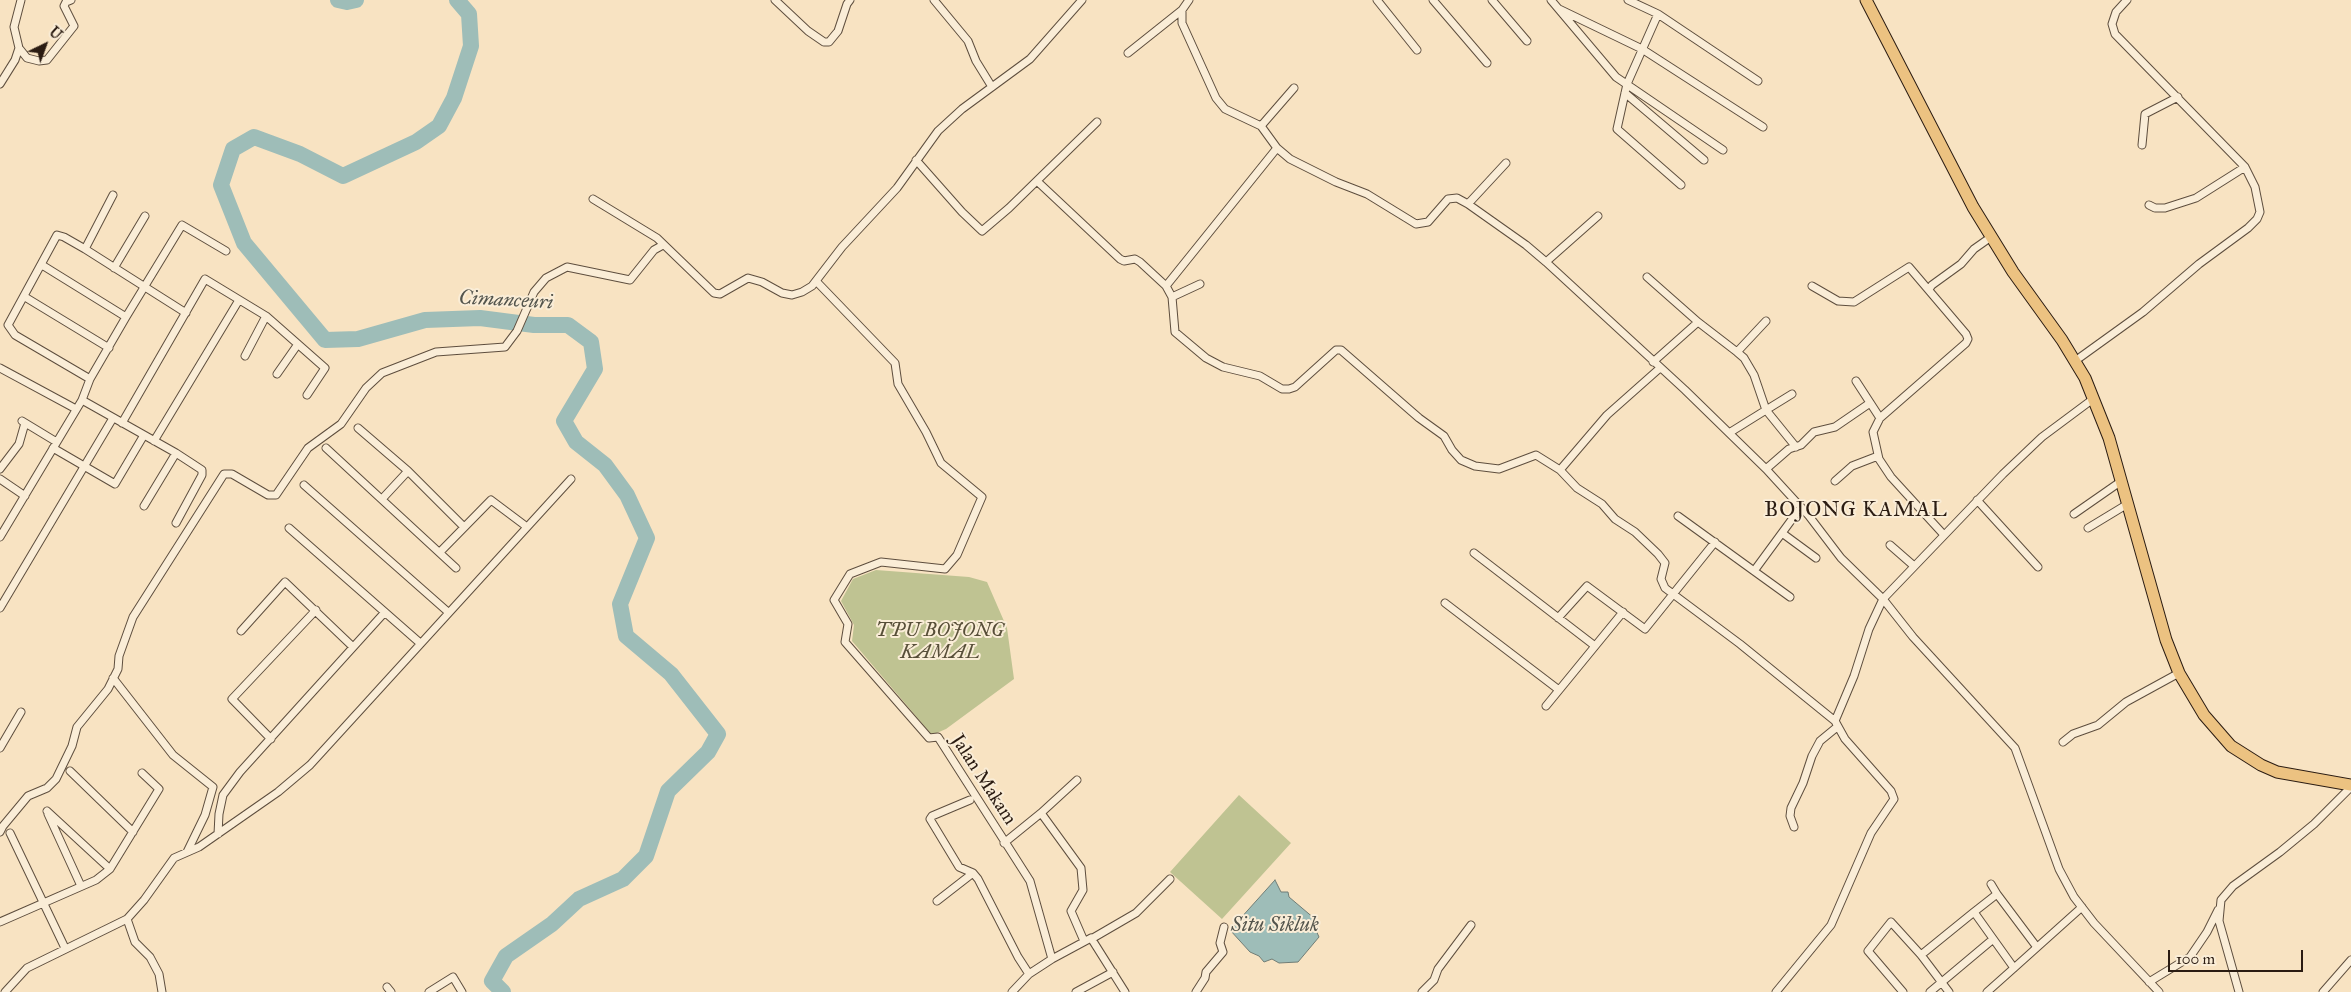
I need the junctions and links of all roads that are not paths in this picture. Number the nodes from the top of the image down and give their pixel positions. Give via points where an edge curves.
1 (21, 0) edge
2 (71, 0) edge
3 (775, 0) edge
4 (850, 0) edge
5 (934, 0) edge
6 (1082, 0) edge
7 (1377, 0) edge
8 (1433, 0) edge
9 (1492, 0) edge
10 (1551, 0) edge
11 (1628, 0) edge
12 (1866, 0) edge
13 (2127, 0) edge
14 (1187, 1) edge
15 (1559, 9) junction
16 (1182, 10) junction
17 (1658, 14) junction
18 (1527, 41) dead end
19 (19, 48) junction
20 (1642, 49) junction
21 (1417, 50) dead end
22 (1128, 54) dead end
23 (1487, 63) dead end
24 (1758, 81) dead end
25 (0, 84) edge
26 (1627, 84) junction
27 (992, 87) junction
28 (1294, 88) dead end
29 (1625, 93) junction
30 (2178, 97) junction
31 (1097, 122) dead end
32 (1261, 126) junction
33 (1763, 127) dead end
34 (2142, 145) dead end
35 (1277, 148) junction
36 (1723, 150) dead end
37 (916, 160) junction
38 (1704, 160) dead end
39 (1506, 164) dead end
40 (2245, 167) junction
41 (1038, 182) junction
42 (1681, 185) dead end
43 (113, 195) dead end
44 (593, 199) dead end
45 (1468, 204) junction
46 (2149, 205) dead end
47 (145, 216) dead end
48 (1598, 216) dead end
49 (1991, 237) junction
50 (663, 245) junction
51 (85, 249) junction
52 (226, 252) dead end
53 (1546, 262) junction
54 (42, 265) junction
55 (114, 268) junction
56 (1647, 278) dead end
57 (816, 281) junction
58 (1200, 284) dead end
59 (1166, 286) junction
60 (1812, 286) dead end
61 (145, 288) junction
62 (1929, 289) junction
63 (25, 297) junction
64 (1172, 297) junction
65 (239, 300) junction
66 (186, 313) junction
67 (266, 316) junction
68 (126, 317) junction
69 (1766, 321) dead end
70 (1698, 322) junction
71 (298, 344) junction
72 (109, 348) junction
73 (1738, 352) junction
74 (245, 356) dead end
75 (2075, 361) junction
76 (1653, 362) junction
77 (0, 368) edge
78 (1660, 368) junction
79 (278, 374) dead end
80 (90, 379) junction
81 (1856, 381) dead end
82 (1792, 394) dead end
83 (307, 395) dead end
84 (2093, 399) junction
85 (82, 400) junction
86 (1870, 404) junction
87 (76, 409) junction
88 (1766, 410) junction
89 (113, 418) junction
90 (1880, 418) junction
91 (122, 423) junction
92 (358, 428) dead end
93 (1729, 433) junction
94 (144, 435) junction
95 (154, 441) junction
96 (54, 445) junction
97 (1796, 447) junction
98 (326, 448) dead end
99 (176, 452) junction
100 (1878, 456) junction
101 (85, 468) junction
102 (0, 469) edge
103 (1766, 469) junction
104 (1560, 470) junction
105 (408, 471) junction
106 (0, 479) edge
107 (571, 479) dead end
108 (1834, 481) dead end
109 (2120, 482) junction
110 (304, 485) dead end
111 (25, 496) junction
112 (382, 499) junction
113 (1977, 500) junction
114 (2126, 505) junction
115 (144, 506) dead end
116 (1801, 507) junction
117 (2074, 514) dead end
118 (1678, 516) dead end
119 (176, 523) dead end
120 (464, 527) junction
121 (527, 527) junction
122 (289, 528) dead end
123 (2088, 528) dead end
124 (1782, 533) junction
125 (1944, 535) junction
126 (0, 537) edge
127 (1715, 542) junction
128 (1890, 545) dead end
129 (440, 552) junction
130 (1474, 553) dead end
131 (1816, 558) dead end
132 (1914, 566) junction
133 (2038, 567) dead end
134 (456, 568) dead end
135 (1754, 570) junction
136 (1674, 594) junction
137 (1790, 597) dead end
138 (1883, 599) junction
139 (1445, 604) dead end
140 (0, 608) edge
141 (316, 610) junction
142 (385, 612) junction
143 (448, 612) junction
144 (1623, 612) junction
145 (1558, 618) junction
146 (241, 631) dead end
147 (420, 643) junction
148 (1595, 646) junction
149 (353, 647) junction
150 (2180, 673) junction
151 (113, 678) junction
152 (1559, 690) junction
153 (1546, 706) dead end
154 (22, 712) dead end
155 (1836, 724) junction
156 (271, 739) junction
157 (2063, 742) dead end
158 (0, 748) edge
159 (70, 770) dead end
160 (142, 773) dead end
161 (1077, 780) dead end
162 (2351, 786) edge
163 (970, 800) dead end
164 (1041, 813) junction
165 (1794, 827) dead end
166 (0, 832) edge
167 (10, 832) dead end
168 (133, 832) junction
169 (218, 834) junction
170 (1004, 843) junction
171 (187, 852) junction
172 (110, 869) junction
173 (973, 873) junction
174 (1170, 879) dead end
175 (1990, 884) dead end
176 (81, 886) junction
177 (1997, 894) junction
178 (937, 900) dead end
179 (43, 903) junction
180 (2082, 907) junction
181 (2220, 907) junction
182 (1974, 912) junction
183 (127, 919) junction
184 (0, 922) edge
185 (1471, 925) dead end
186 (1224, 927) dead end
187 (1093, 938) junction
188 (1992, 940) junction
189 (1084, 941) junction
190 (2036, 946) junction
191 (65, 948) junction
192 (1921, 956) junction
193 (1052, 959) junction
194 (2351, 960) edge
195 (2014, 968) junction
196 (1113, 972) junction
197 (1029, 974) junction
198 (2149, 982) junction
199 (1942, 983) junction
200 (6, 992) edge
201 (162, 992) edge
202 (430, 992) edge
203 (462, 992) edge
204 (1012, 992) edge
205 (1076, 992) edge
206 (1125, 992) edge
207 (1196, 992) edge
208 (1422, 992) edge
209 (1776, 992) edge
210 (1903, 992) edge
211 (1930, 992) edge
212 (1949, 992) edge
213 (1987, 992) edge
214 (2159, 992) edge
215 (2239, 992) edge
216 (2323, 992) edge

1 - 19 street via 14,27
2 - 19 street via 64,6 74,26 47,60 27,58
3 - 4 street via 824,42 829,42 838,31
5 - 27 street via 968,41
6 - 27 street via 1043,47
7 - 21 street
8 - 23 street
9 - 18 street
10 - 15 street
11 - 17 street
12 - 49 main road
13 - 30 street via 2116,12 2112,24 2115,34
14 - 16 street
15 - 20 street
15 - 26 street via 1616,77
16 - 22 street
16 - 32 street via 1182,23 1220,104 1229,112
17 - 20 street
17 - 24 street
19 - 25 street
20 - 26 street
20 - 33 street
26 - 29 street
26 - 36 street
27 - 37 street via 938,131
28 - 32 street
29 - 38 street
29 - 42 street via 1616,129
30 - 34 street via 2145,114
30 - 40 street
31 - 41 street
32 - 35 street
35 - 45 street via 1311,170 1367,194 1416,224 1428,222 1448,199 1457,198
35 - 59 street
37 - 41 street via 982,231
37 - 57 street
39 - 45 street
40 - 46 street via 2196,198 2165,208
40 - 75 street via 2260,203 2257,219 2144,312
41 - 59 street via 1120,260 1135,259
43 - 51 street
44 - 50 street via 645,229
45 - 53 street
47 - 55 street
48 - 53 street
49 - 62 street
49 - 75 main road
50 - 57 street via 717,294 748,278 792,295 808,289
50 - 151 street via 654,250 630,280 572,268 558,270 539,285 517,331 505,347 436,352 374,379 341,424 304,452 276,495 268,496 232,474 224,474 133,617
51 - 54 street via 57,236
51 - 55 street
52 - 61 street via 182,225
53 - 76 street
54 - 63 street
54 - 68 street
55 - 61 street
56 - 70 street
57 - 170 street, Jalan Makam via 894,363 898,384 940,463 982,497 957,555 945,569 881,562 850,574 834,600 848,624 844,642 929,738 938,737
58 - 64 street
59 - 64 street
60 - 62 street via 1838,301 1854,302 1910,267
61 - 66 street
61 - 68 street
62 - 90 street via 1966,334 1967,341
63 - 72 street
63 - 80 street via 9,321 10,330
64 - 104 street via 1175,332 1193,349 1223,367 1260,376 1282,389 1290,389 1336,350 1341,350 1444,436 1461,460 1475,466 1499,469 1536,455
65 - 66 street via 205,279
65 - 67 street
65 - 95 street
66 - 91 street
67 - 71 street
67 - 74 street
68 - 72 street
69 - 73 street
70 - 73 street
70 - 76 street
71 - 79 street
71 - 83 street via 325,368
72 - 80 street
73 - 88 street via 1752,371
75 - 84 main road
76 - 78 street
77 - 87 street
78 - 93 street
78 - 104 street via 1608,415
80 - 85 street
81 - 86 street
82 - 88 street
84 - 109 main road
84 - 113 street via 2042,437
85 - 87 street
85 - 89 street
86 - 90 street
86 - 97 street via 1835,427 1814,432
87 - 96 street
88 - 93 street
88 - 97 street
89 - 91 street
89 - 101 street
90 - 100 street via 1873,432
91 - 94 street
92 - 105 street
93 - 103 street
94 - 95 street
94 - 101 street via 115,484
95 - 99 street
96 - 101 street
96 - 102 street via 23,422 19,444
96 - 111 street
97 - 103 street via 1789,449
98 - 112 street
99 - 115 street
99 - 119 street via 202,472
100 - 108 street via 1852,466
100 - 125 street via 1891,477
101 - 140 street
103 - 116 street
104 - 136 street via 1584,494 1602,504 1615,519 1640,536 1658,554 1665,563 1662,583
105 - 112 street
105 - 120 street
106 - 111 street
107 - 121 street
109 - 114 main road
109 - 117 street
110 - 143 street
111 - 126 street
112 - 129 street
113 - 125 street
113 - 133 street
114 - 123 street
114 - 150 main road via 2166,640
116 - 124 street
116 - 138 street via 1841,558
118 - 127 street
120 - 121 street via 491,500
120 - 129 street
121 - 143 street
122 - 142 street
124 - 131 street
124 - 135 street
125 - 132 street
127 - 135 street
127 - 136 street
128 - 132 street
129 - 134 street
130 - 145 street
132 - 138 street
135 - 137 street
136 - 144 street via 1645,629
136 - 155 street
138 - 155 street via 1869,629
138 - 180 street via 2015,748 2059,868
139 - 152 street
141 - 146 street via 284,582
141 - 149 street
141 - 156 street via 232,699
142 - 147 street
142 - 149 street
143 - 147 street
144 - 145 street via 1587,586
144 - 148 street
145 - 148 street
147 - 169 street via 310,765
148 - 152 street
149 - 156 street
150 - 157 street via 2126,702 2098,725 2073,734
150 - 162 main road via 2204,715 2244,757 2277,772
151 - 166 street via 108,689 81,720 56,779 47,788 28,796
151 - 171 street via 172,755 213,787 205,814
152 - 153 street
154 - 158 street
155 - 165 street via 1820,741 1812,756 1791,808
155 - 209 street via 1894,799 1871,833 1831,924
156 - 169 street via 223,796
159 - 168 street
160 - 168 street via 159,789
161 - 164 street
162 - 181 street via 2280,852 2233,886 2221,900
163 - 173 street via 930,819 959,867
164 - 170 street
164 - 189 street via 1080,868 1084,890 1071,911
167 - 179 street
168 - 172 street
169 - 171 street
170 - 193 street, Jalan Makam via 1030,881
171 - 183 street via 174,858
172 - 176 street
172 - 176 street via 47,812
173 - 178 street
173 - 197 street
174 - 187 street via 1136,912
175 - 177 street
176 - 179 street
177 - 182 street
177 - 190 street
179 - 184 street
179 - 191 street
180 - 190 street
180 - 198 street
181 - 198 street via 2190,957
181 - 215 street via 2219,921
182 - 188 street
182 - 192 street
183 - 191 street
183 - 201 street via 136,942 150,957 159,974
185 - 208 street via 1438,969 1434,980
186 - 207 street via 1220,943 1222,952 1206,972
187 - 189 street
187 - 196 street
188 - 195 street
188 - 199 street
189 - 193 street
190 - 195 street via 2036,950
191 - 200 street via 27,968
192 - 199 street
192 - 210 street via 1891,922 1868,951
193 - 197 street
194 - 216 street
195 - 213 street
196 - 205 street
196 - 206 street
197 - 204 street
198 - 214 street
199 - 211 street
199 - 212 street
202 - 203 street via 453,976

